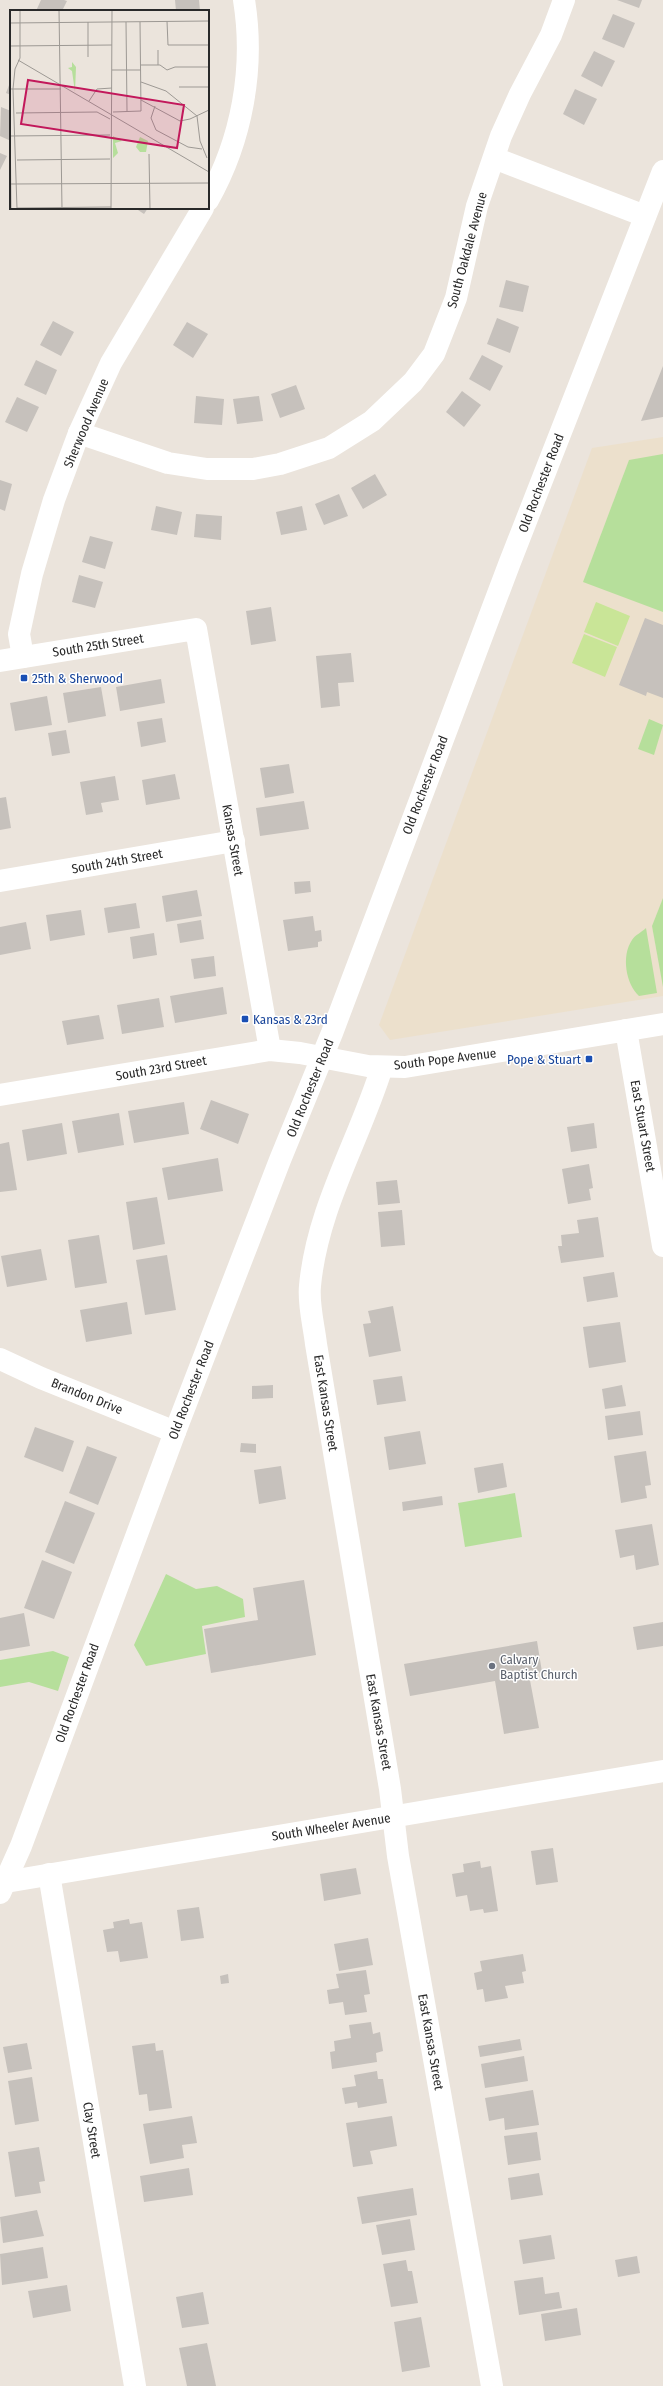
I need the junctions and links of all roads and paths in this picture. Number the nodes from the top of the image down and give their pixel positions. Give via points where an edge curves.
1 (244, 0) edge
2 (564, 0) edge
3 (494, 158) junction
4 (663, 171) edge
5 (209, 198) edge
6 (202, 209) edge
7 (646, 216) junction
8 (79, 434) junction
9 (196, 629) joint
10 (23, 657) junction
11 (0, 662) edge
12 (234, 841) junction
13 (0, 881) edge
14 (663, 1024) edge
15 (626, 1030) junction
16 (270, 1050) junction
17 (322, 1058) junction
18 (382, 1067) junction
19 (0, 1095) edge
20 (663, 1246) edge
21 (1, 1359) edge
22 (175, 1432) junction
23 (663, 1771) edge
24 (393, 1816) junction
25 (49, 1874) junction
26 (1, 1886) edge
27 (135, 2386) edge
28 (492, 2386) edge

1 - 5 street via 248,24 248,56 238,124 230,157
2 - 3 street, South Oakdale Avenue via 550,35 513,108
3 - 7 street
3 - 8 street, South Oakdale Avenue via 477,206 456,298 434,354 413,382 372,422 330,448 280,464 253,469 207,469 168,463
4 - 7 street, Old Rochester Road
6 - 8 street, Sherwood Avenue via 111,363
7 - 17 street, Old Rochester Road
8 - 10 street, Sherwood Avenue via 54,500 32,574 19,634
9 - 10 street, South 25th Street
9 - 12 street, Kansas Street
10 - 11 street, South 25th Street
12 - 13 street, South 24th Street
12 - 16 street, Kansas Street
14 - 15 street, South Pope Avenue
15 - 18 street, South Pope Avenue via 450,1061 405,1067
15 - 20 street, East Stuart Street
16 - 17 street, South 23rd Street
16 - 19 street, South 23rd Street
17 - 18 street, South Pope Avenue via 346,1064
17 - 22 street, Old Rochester Road
18 - 24 street, East Kansas Street via 334,1186 317,1237 309,1288
21 - 22 street, Brandon Drive via 35,1376
22 - 26 street, Old Rochester Road via 21,1846
23 - 24 street, South Wheeler Avenue
24 - 25 street, South Wheeler Avenue
24 - 28 street, East Kansas Street
25 - 26 street, South Wheeler Avenue
25 - 27 street, Clay Street

